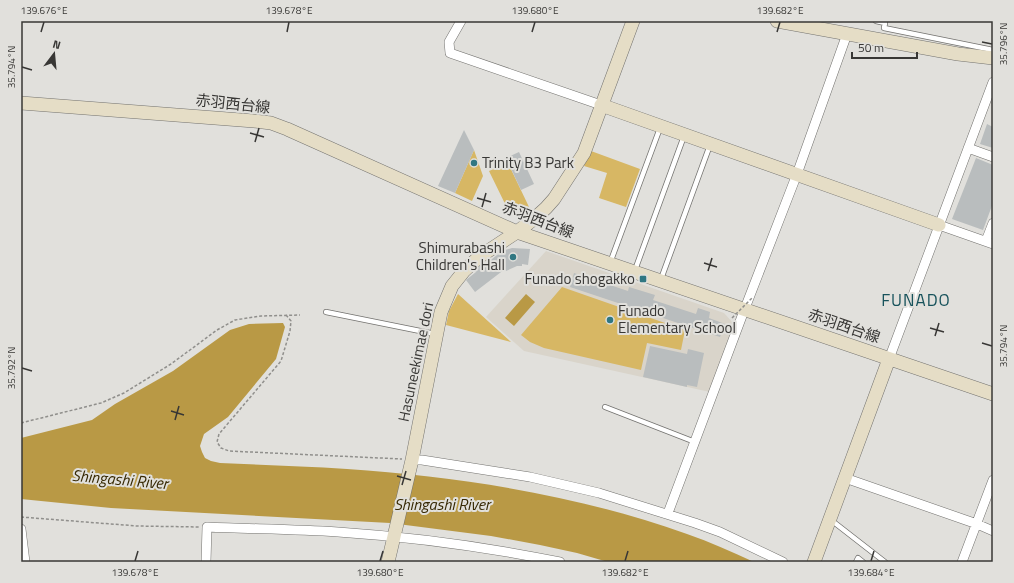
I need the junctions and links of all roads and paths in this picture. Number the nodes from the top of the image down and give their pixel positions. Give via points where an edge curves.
1 (461, 21) edge
2 (633, 21) edge
3 (777, 21) edge
4 (876, 21) edge
5 (847, 34) junction
6 (993, 50) edge
7 (993, 58) edge
8 (993, 82) edge
9 (21, 103) edge
10 (601, 105) junction
11 (661, 126) junction
12 (685, 135) junction
13 (710, 144) junction
14 (968, 148) junction
15 (993, 157) edge
16 (797, 174) junction
17 (993, 223) edge
18 (939, 225) junction
19 (517, 232) junction
20 (990, 243) edge
21 (610, 263) junction
22 (634, 272) junction
23 (660, 281) junction
24 (748, 304) junction
25 (326, 312) dead end
26 (728, 313) dead end
27 (286, 315) junction
28 (300, 315) dead end
29 (730, 318) dead end
30 (733, 322) dead end
31 (436, 335) junction
32 (889, 359) junction
33 (993, 394) edge
34 (605, 408) dead end
35 (21, 423) edge
36 (694, 442) junction
37 (412, 462) junction
38 (846, 478) junction
39 (993, 480) edge
40 (668, 513) junction
41 (21, 517) edge
42 (830, 520) junction
43 (977, 524) junction
44 (207, 527) junction
45 (21, 529) edge
46 (993, 531) edge
47 (394, 534) junction
48 (25, 562) edge
49 (206, 562) edge
50 (388, 562) edge
51 (560, 562) edge
52 (783, 562) edge
53 (814, 562) edge
54 (856, 562) edge
55 (863, 562) edge
56 (885, 562) edge
57 (962, 562) edge

1 - 10 street via 449,42 450,52
2 - 10 street, Hasuneekimae dori
3 - 5 street
4 - 6 lane via 885,23 884,28
5 - 7 street
5 - 16 street
8 - 14 street
9 - 19 street, 赤羽西台線 via 271,123
10 - 11 street
10 - 19 street, Hasuneekimae dori via 584,154 554,199
11 - 12 street
11 - 21 lane
12 - 13 street
12 - 22 lane
13 - 16 street
13 - 23 lane
14 - 15 street
14 - 18 street
16 - 18 street
16 - 24 street
17 - 20 street
18 - 20 street
18 - 32 street
19 - 21 street, 赤羽西台線
19 - 31 street, Hasuneekimae dori via 479,258 452,286 444,303
21 - 22 street, 赤羽西台線
22 - 23 street, 赤羽西台線
23 - 24 street, 赤羽西台線
24 - 26 path, bridge via 733,319
24 - 32 street, 赤羽西台線
24 - 36 street
25 - 31 lane
27 - 28 path
27 - 35 path via 235,320 124,393 101,403
27 - 37 path via 291,321 290,331 281,361 219,434 217,442 221,448 229,451
29 - 30 path, bridge
31 - 37 street, Hasuneekimae dori
32 - 33 street, 赤羽西台線
32 - 38 street
34 - 36 lane
36 - 40 street
37 - 40 street via 422,460 530,477
37 - 47 street, Hasuneekimae dori
38 - 42 street
38 - 43 street
39 - 43 street
40 - 52 street via 720,532
41 - 44 path via 137,526
42 - 53 street
42 - 56 lane
43 - 46 street
43 - 57 street
44 - 47 street
44 - 49 street
45 - 48 street
47 - 50 street
47 - 51 street
54 - 55 lane via 858,558

